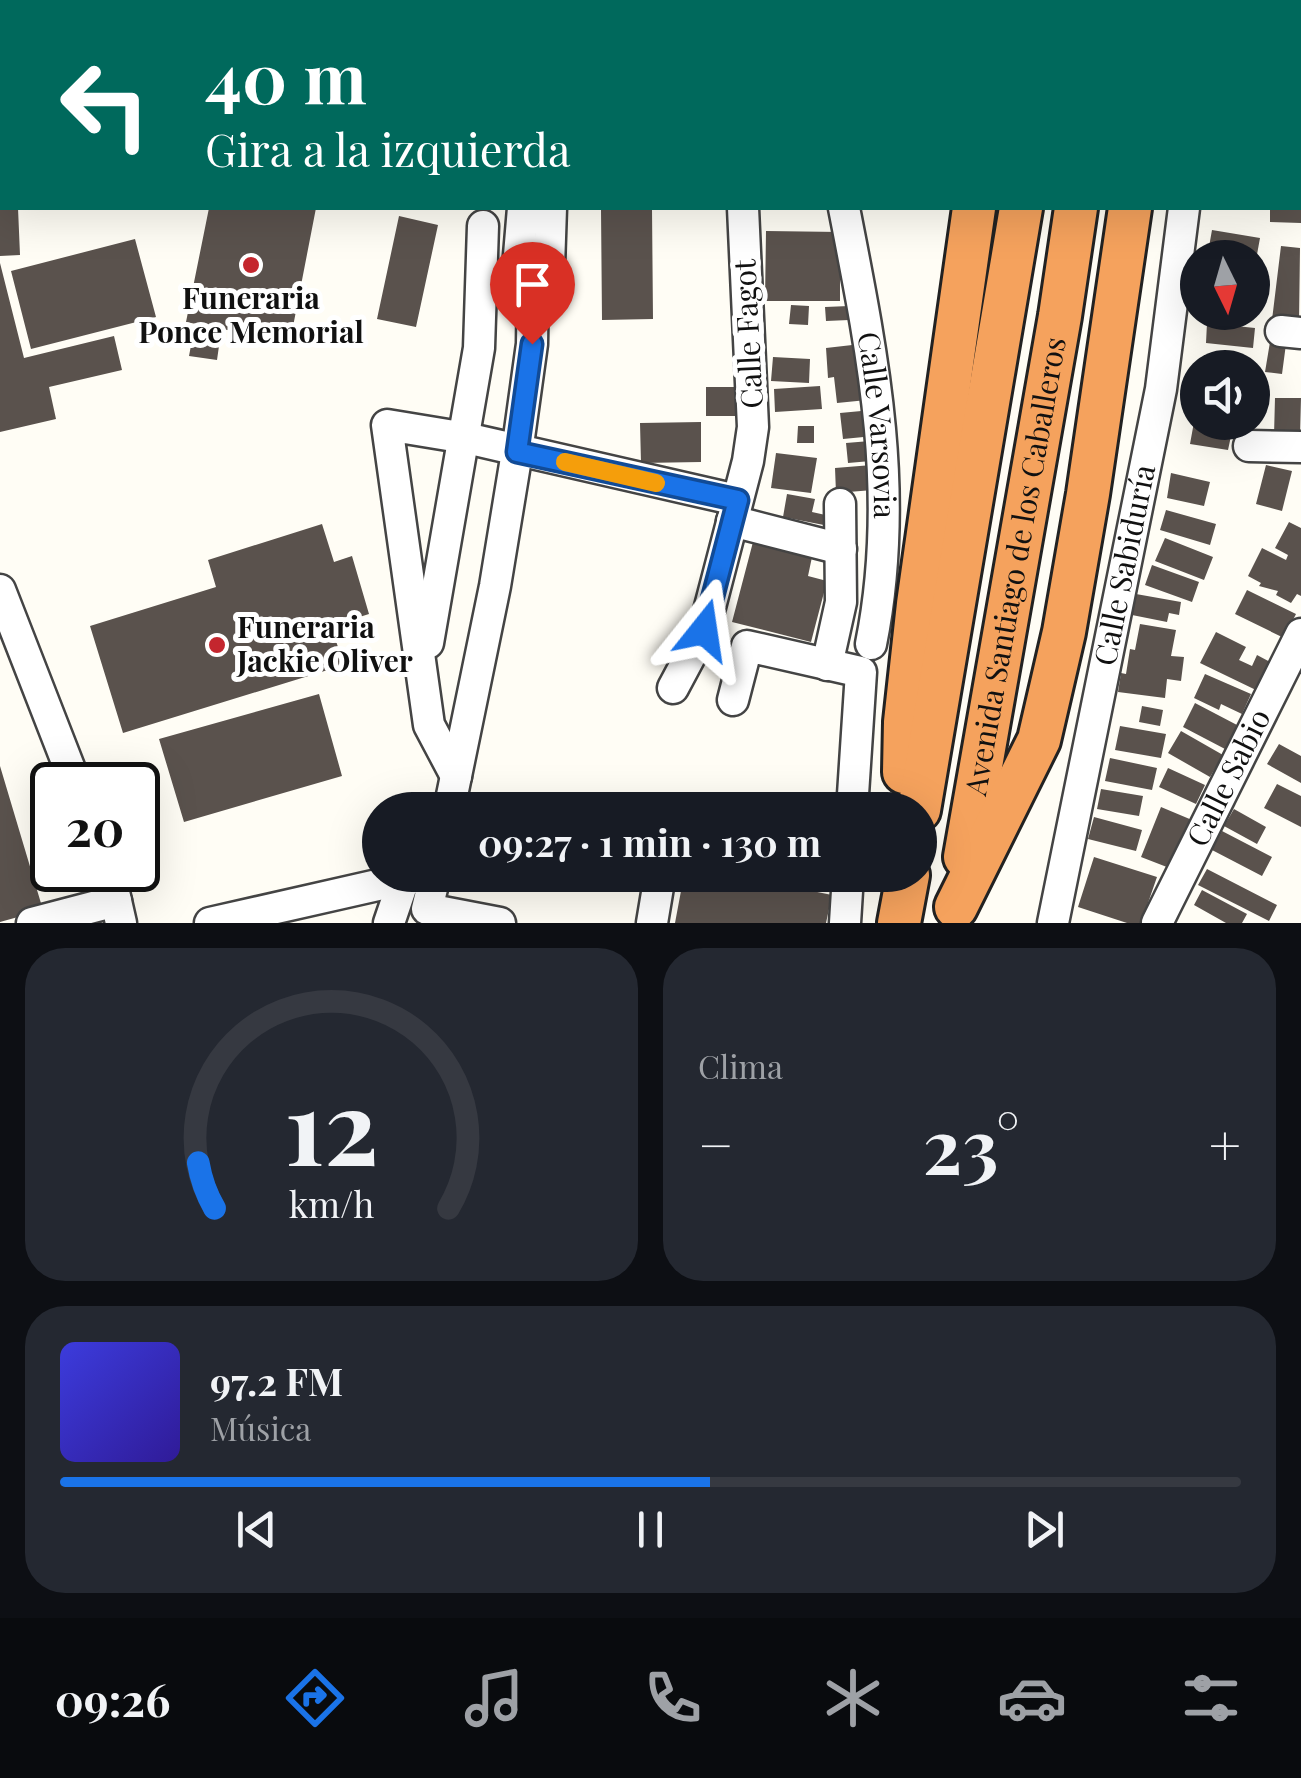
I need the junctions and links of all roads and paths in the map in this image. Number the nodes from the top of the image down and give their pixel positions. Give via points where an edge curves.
1 (523, 210) edge
2 (551, 210) edge
3 (743, 210) edge
4 (844, 210) edge
5 (974, 210) edge
6 (1022, 210) edge
7 (1076, 210) edge
8 (1130, 210) edge
9 (1184, 210) edge
10 (483, 226) dead end
11 (532, 280) junction
12 (466, 438) junction
13 (1249, 446) dead end
14 (1301, 447) edge
15 (517, 452) junction
16 (840, 504) dead end
17 (735, 511) junction
18 (841, 550) junction
19 (0, 590) edge
20 (1301, 634) edge
21 (871, 644) dead end
22 (827, 665) junction
23 (422, 670) junction
24 (673, 688) dead end
25 (733, 700) dead end
26 (67, 762) edge
27 (456, 776) junction
28 (453, 792) edge
29 (853, 792) edge
30 (904, 792) edge
31 (922, 792) edge
32 (362, 891) edge
33 (399, 892) edge
34 (432, 892) edge
35 (657, 892) edge
36 (847, 892) edge
37 (118, 912) edge
38 (955, 915) edge
39 (276, 917) edge
40 (32, 923) edge
41 (210, 923) edge
42 (388, 923) edge
43 (500, 923) edge
44 (652, 923) edge
45 (845, 923) edge
46 (1054, 923) edge
47 (1157, 923) edge

1 - 11 street via 518,267
2 - 11 street via 549,267
3 - 17 street, Calle Fagot via 754,428
4 - 21 street, Calle Varsovia via 884,450 883,586
5 - 30 highway via 905,722
6 - 31 highway, Avenida Santiago de los Caballeros
7 - 38 highway, Avenida Santiago de los Caballeros
8 - 38 highway via 1088,494 1039,740
9 - 46 street, Calle Sabiduría via 1161,388
10 - 12 street via 479,348
11 - 15 street via 532,344
12 - 15 street
12 - 23 street
12 - 23 street via 388,425
13 - 14 street
15 - 17 street
15 - 27 street
16 - 18 street
17 - 18 street
17 - 24 street, Calle Fagot via 704,630
18 - 22 street via 842,602
19 - 26 street
20 - 47 street, Calle Sabio
22 - 25 street via 747,646
22 - 29 street via 861,672
23 - 27 street via 429,726
27 - 28 street
32 - 39 street
33 - 42 street
34 - 43 street via 427,909
35 - 44 street
36 - 45 street
37 - 40 street
39 - 41 street

